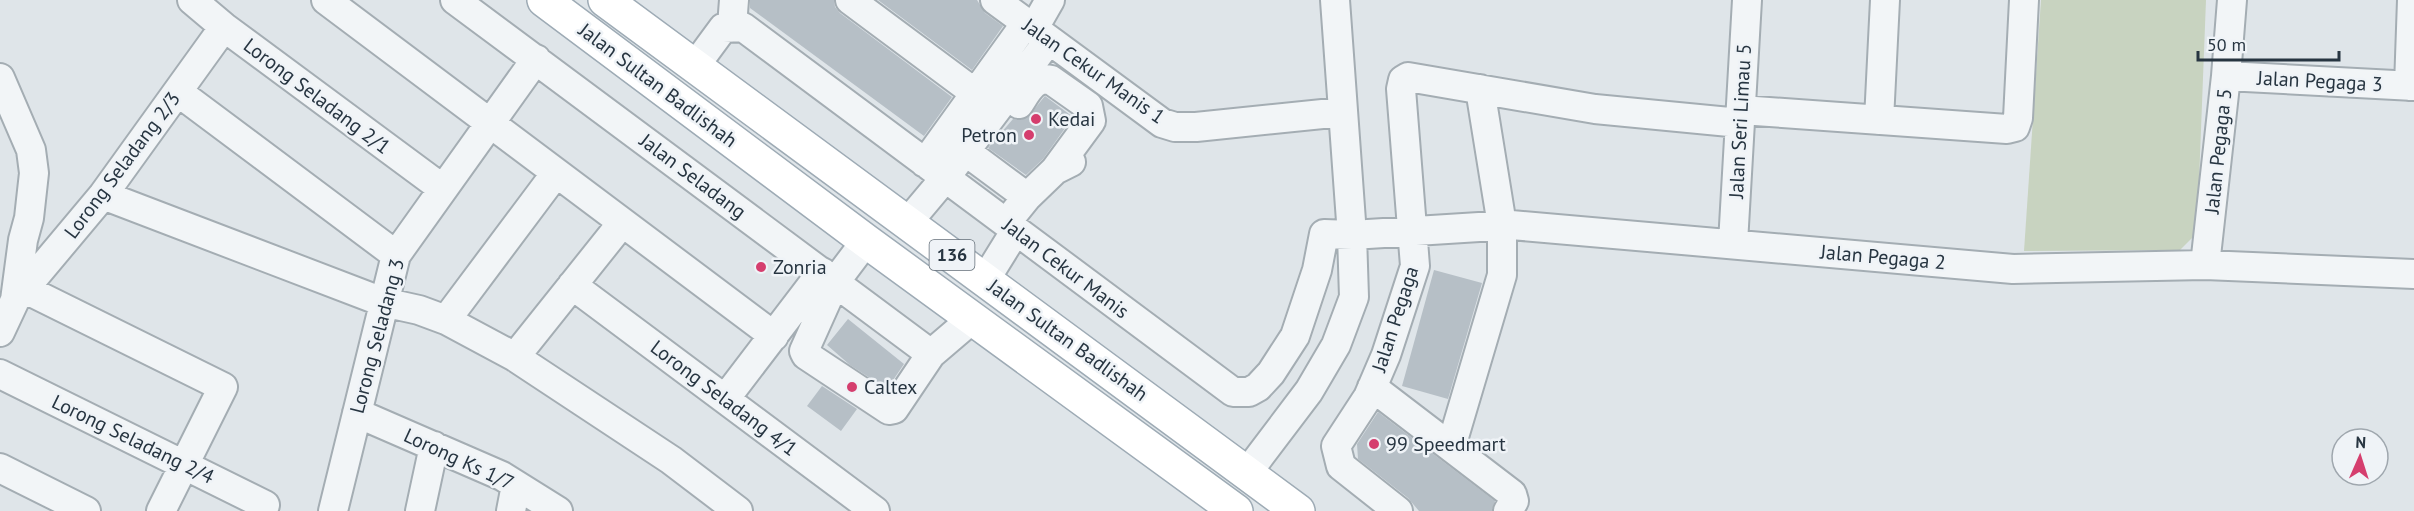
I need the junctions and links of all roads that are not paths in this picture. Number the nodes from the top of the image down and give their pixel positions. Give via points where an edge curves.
1 (192, 0) edge
2 (326, 0) edge
3 (455, 0) edge
4 (544, 0) edge
5 (605, 0) edge
6 (850, 0) edge
7 (995, 0) edge
8 (1050, 0) edge
9 (1335, 0) edge
10 (1747, 0) edge
11 (1885, 0) edge
12 (2024, 0) edge
13 (2232, 0) edge
14 (2412, 0) edge
15 (736, 18) edge
16 (224, 27) junction
17 (1036, 30) junction
18 (536, 59) junction
19 (695, 66) junction
20 (2226, 76) junction
21 (0, 78) edge
22 (2412, 86) edge
23 (1480, 89) junction
24 (178, 92) junction
25 (1120, 92) junction
26 (975, 93) junction
27 (1342, 112) junction
28 (1740, 116) junction
29 (1879, 120) junction
30 (490, 123) junction
31 (985, 125) junction
32 (965, 151) junction
33 (935, 170) junction
34 (1055, 171) junction
35 (556, 173) junction
36 (443, 189) junction
37 (103, 195) junction
38 (1027, 196) junction
39 (908, 222) junction
40 (622, 223) junction
41 (1502, 225) junction
42 (1011, 227) junction
43 (1413, 230) junction
44 (1324, 234) joint
45 (1352, 235) junction
46 (866, 241) junction
47 (1733, 243) junction
48 (396, 255) junction
49 (2205, 266) junction
50 (2414, 274) edge
51 (828, 277) junction
52 (985, 280) junction
53 (572, 285) junction
54 (20, 294) junction
55 (383, 302) junction
56 (972, 319) junction
57 (446, 320) junction
58 (0, 332) edge
59 (774, 336) junction
60 (931, 354) junction
61 (515, 357) junction
62 (0, 374) edge
63 (1372, 387) junction
64 (725, 399) junction
65 (357, 413) junction
66 (434, 446) junction
67 (1451, 447) junction
68 (184, 465) junction
69 (0, 468) edge
70 (1247, 473) junction
71 (514, 498) edge
72 (265, 505) dead end
73 (86, 511) edge
74 (161, 511) edge
75 (333, 511) edge
76 (420, 511) edge
77 (558, 511) edge
78 (738, 511) edge
79 (875, 511) edge
80 (1236, 511) edge
81 (1298, 511) edge
82 (1398, 511) edge
83 (1508, 511) edge

1 - 16 street, Lorong Seladang 2/1
2 - 30 street
3 - 18 street, Jalan Seladang
4 - 46 main road, Jalan Sultan Badlishah / 136
5 - 19 main road, Jalan Sultan Badlishah / 136
6 - 26 street
7 - 17 street, Jalan Cekur Manis 1
8 - 17 street
9 - 27 street
10 - 28 street, Jalan Seri Limau 5
11 - 29 street
12 - 29 street via 2015,127
13 - 20 street, Jalan Pegaga 5
14 - 22 street
15 - 19 street, Jalan Cekur Manis via 723,28
15 - 33 street, Jalan Cekur Manis
16 - 24 street, Lorong Seladang 2/3
16 - 36 street, Lorong Seladang 2/1
17 - 25 street, Jalan Cekur Manis 1
17 - 26 street
17 - 31 street
18 - 30 street, Lorong Seladang 3
18 - 51 street, Jalan Seladang
19 - 39 main road, Jalan Sultan Badlishah / 136
20 - 22 street, Jalan Pegaga 3
20 - 49 street, Jalan Pegaga 5
21 - 54 street via 31,150 34,173 23,240
23 - 28 street via 1595,109
23 - 41 street
23 - 43 street, Jalan Pegaga via 1408,77 1403,80
24 - 37 street, Lorong Seladang 2/3
24 - 48 street
25 - 27 street, Jalan Cekur Manis 1 via 1162,123 1175,127
25 - 34 street via 1069,165
26 - 33 street
27 - 45 street
28 - 29 street
28 - 47 street, Jalan Seri Limau 5
30 - 35 street
30 - 36 street, Lorong Seladang 3
31 - 32 street
31 - 34 street via 1005,123 1038,80 1051,80 1088,106 1091,114 1091,121
32 - 33 street
32 - 38 street
33 - 39 street
33 - 42 street, Jalan Cekur Manis
34 - 38 street
35 - 40 street
35 - 57 street
36 - 48 street, Lorong Seladang 3
37 - 54 street, Lorong Seladang 2/3
37 - 55 street
38 - 42 street
39 - 52 main road, Jalan Sultan Badlishah / 136
40 - 53 street
40 - 59 street
41 - 43 street, Jalan Pegaga 2
41 - 47 street, Jalan Pegaga 2
41 - 67 street via 1502,275
42 - 44 street, Jalan Cekur Manis via 1233,392 1249,392 1258,387 1295,336 1317,270
42 - 52 street
43 - 45 street, Jalan Pegaga 2
43 - 63 street, Jalan Pegaga via 1415,266
44 - 45 street, Jalan Pegaga 2
45 - 70 street via 1354,297 1336,345 1309,391
46 - 51 street
46 - 56 main road, Jalan Sultan Badlishah / 136
47 - 49 street, Jalan Pegaga 2 via 2013,269
48 - 55 street, Lorong Seladang 3
49 - 50 street, Jalan Pegaga 2
51 - 59 street
51 - 60 street, Jalan Seladang
51 - 60 street via 804,351 806,355 889,410 894,409
52 - 70 main road, Jalan Sultan Badlishah / 136
53 - 61 street
53 - 64 street, Lorong Seladang 4/1
54 - 58 street
54 - 68 street via 223,387
55 - 57 street
55 - 65 street, Lorong Seladang 3
56 - 60 street
56 - 80 main road, Jalan Sultan Badlishah / 136
57 - 61 street
59 - 64 street
61 - 78 street via 671,460
62 - 68 street, Lorong Seladang 2/4
63 - 67 street
63 - 82 street, Jalan Pegaga via 1336,446 1341,466
64 - 79 street, Lorong Seladang 4/1
65 - 66 street, Lorong Ks 1/7
65 - 75 street, Lorong Seladang 3
66 - 71 street, Lorong Ks 1/7 via 502,476
66 - 76 street
67 - 83 street via 1512,494 1514,501
68 - 72 street, Lorong Seladang 2/4
68 - 74 street
69 - 73 street
70 - 81 main road, Jalan Sultan Badlishah / 136
71 - 77 street, Lorong Ks 1/7

